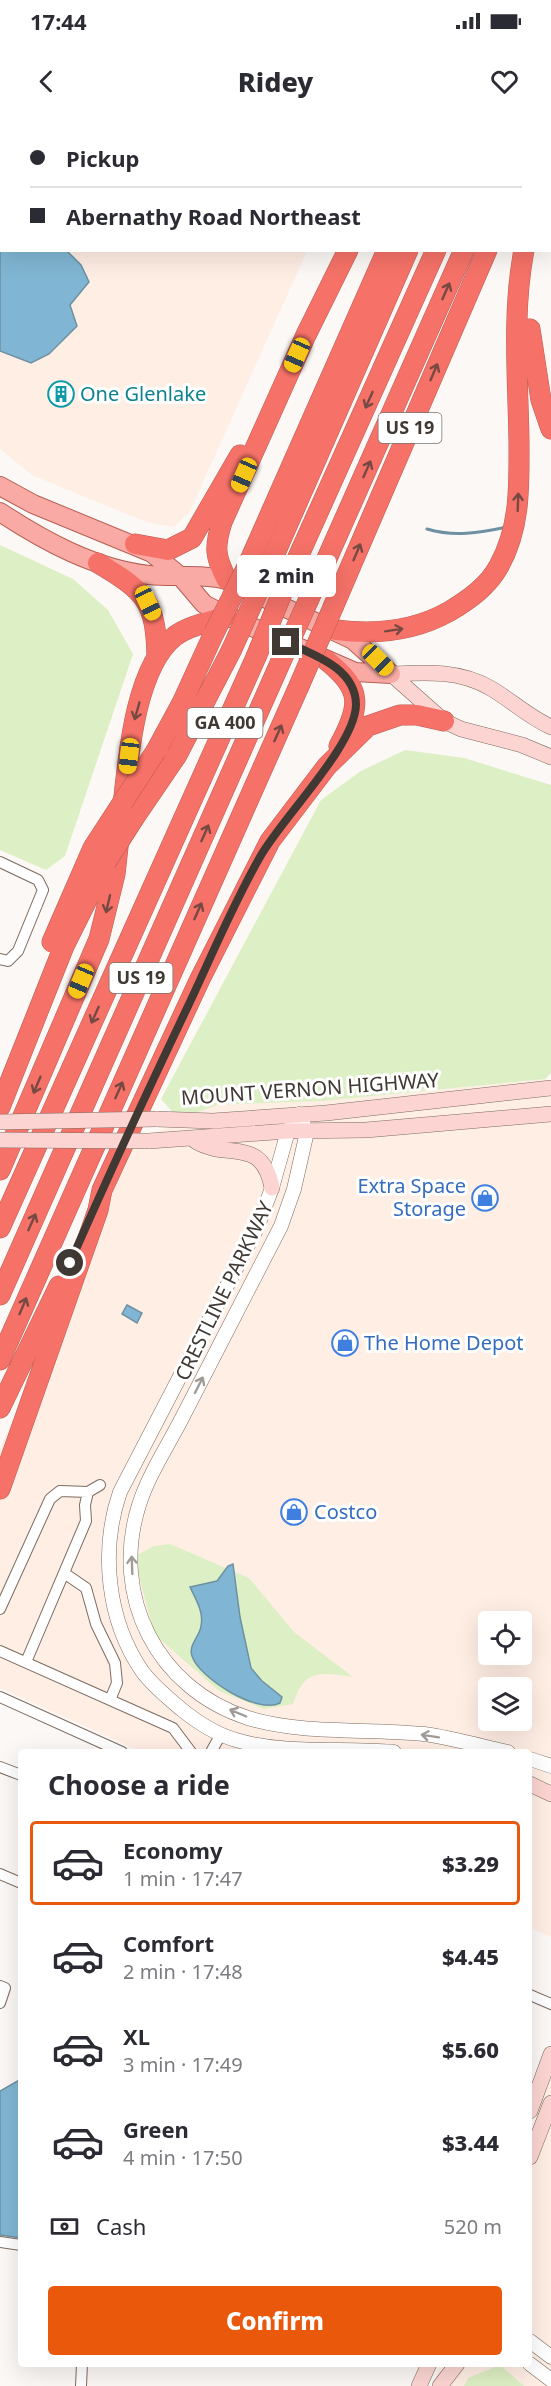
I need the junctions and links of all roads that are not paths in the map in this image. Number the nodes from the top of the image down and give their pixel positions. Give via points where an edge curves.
1 (347, 252) edge
2 (386, 252) edge
3 (407, 252) edge
4 (435, 252) edge
5 (463, 252) edge
6 (486, 252) edge
7 (525, 252) edge
8 (536, 252) edge
9 (306, 335) junction
10 (551, 429) edge
11 (0, 486) edge
12 (0, 512) edge
13 (135, 544) junction
14 (98, 563) junction
15 (181, 576) junction
16 (227, 580) junction
17 (227, 616) junction
18 (336, 630) junction
19 (157, 657) junction
20 (326, 660) junction
21 (391, 674) junction
22 (444, 721) junction
23 (551, 727) edge
24 (551, 757) edge
25 (327, 766) junction
26 (99, 855) junction
27 (0, 862) edge
28 (0, 959) edge
29 (0, 1072) edge
30 (551, 1088) edge
31 (0, 1107) edge
32 (299, 1114) junction
33 (551, 1114) edge
34 (0, 1122) edge
35 (288, 1131) junction
36 (307, 1132) junction
37 (0, 1140) edge
38 (192, 1140) junction
39 (0, 1170) edge
40 (272, 1188) junction
41 (102, 1190) junction
42 (0, 1228) edge
43 (0, 1295) edge
44 (190, 1356) junction
45 (0, 1360) edge
46 (211, 1362) junction
47 (0, 1408) edge
48 (99, 1485) dead end
49 (0, 1489) edge
50 (88, 1492) junction
51 (64, 1573) junction
52 (0, 1609) edge
53 (0, 1651) edge
54 (26, 1662) junction
55 (0, 1697) edge
56 (110, 1700) junction
57 (298, 1727) junction
58 (221, 1734) junction
59 (296, 1747) junction
60 (473, 1748) edge
61 (115, 1749) edge
62 (186, 1749) edge
63 (213, 1749) edge
64 (335, 1749) edge
65 (532, 1760) edge
66 (551, 1766) edge
67 (0, 1767) edge
68 (18, 1774) edge
69 (532, 1783) edge
70 (532, 1784) edge
71 (551, 1788) edge
72 (551, 1794) edge
73 (0, 1874) edge
74 (18, 1882) edge
75 (0, 1986) edge
76 (532, 1996) edge
77 (0, 2003) edge
78 (551, 2004) edge
79 (551, 2054) edge
80 (551, 2103) edge
81 (532, 2106) edge
82 (532, 2152) edge
83 (0, 2242) edge
84 (18, 2245) edge
85 (532, 2342) edge
86 (551, 2357) edge
87 (532, 2366) edge
88 (82, 2367) edge
89 (428, 2367) edge
90 (448, 2367) edge
91 (455, 2367) edge
92 (551, 2380) edge
93 (81, 2386) edge
94 (420, 2386) edge
95 (440, 2386) edge

1 - 9 highway
2 - 26 highway, bridge via 246,569 182,703
3 - 26 highway, bridge via 231,651 177,755 134,818
4 -> 42 highway, GA 400, bridge
43 -> 5 highway, US 19, bridge
45 -> 6 highway, US 19, bridge via 299,686
18 -> 7 highway via 365,634 428,624 486,586 499,567 519,510 518,312
8 - 10 highway via 530,329 541,400
9 - 13 highway via 198,531 184,544 168,550
9 - 16 highway via 215,542
11 - 13 main road via 33,504
12 - 14 main road via 31,532
13 - 15 main road
14 - 15 main road via 132,573
14 - 19 highway via 123,578 148,603 157,628
15 - 16 main road
15 - 17 main road via 204,604
16 - 18 main road
17 - 19 highway via 182,631
17 - 20 main road
18 - 21 main road via 366,649
19 -> 39 highway via 131,733 115,874 99,939
20 - 21 main road via 355,672
20 - 25 highway via 351,685 356,707
21 - 22 main road
21 - 23 main road via 466,677 493,689
22 - 24 main road
22 - 25 highway via 417,715 388,717 368,726
25 - 41 highway via 259,858
26 - 29 highway via 49,948
26 - 31 highway
27 - 28 street via 38,880 43,890 18,951 8,961
30 - 32 main road, MOUNT VERNON HIGHWAY
32 - 34 main road, MOUNT VERNON HIGHWAY, bridge via 213,1120
32 - 35 street, CRESTLINE PARKWAY
32 - 36 street
33 - 36 main road, MOUNT VERNON HIGHWAY
35 - 36 main road, MOUNT VERNON HIGHWAY
35 - 38 main road, MOUNT VERNON HIGHWAY
35 - 40 street, CRESTLINE PARKWAY
36 - 46 street, CRESTLINE PARKWAY via 280,1226
37 - 38 main road, MOUNT VERNON HIGHWAY, bridge
38 - 40 main road via 254,1155 267,1169
40 - 44 street, CRESTLINE PARKWAY via 257,1228
41 - 47 highway
41 - 49 highway
44 - 46 street
44 - 58 street, CRESTLINE PARKWAY via 120,1492 110,1544 109,1579 128,1646 143,1672 197,1722
57 -> 46 street, CRESTLINE PARKWAY via 245,1717 204,1698 172,1671 155,1649 143,1627 135,1595 130,1566 138,1505
48 - 50 street
50 - 51 street via 86,1521
50 - 52 street via 60,1491 50,1499
51 - 54 street
51 - 56 street via 86,1588 96,1624 115,1663 117,1683
53 - 54 street
54 - 56 street
55 - 61 street
56 - 62 street via 173,1728
57 - 59 street
60 -> 57 street, CRESTLINE PARKWAY via 425,1735
58 - 59 street, CRESTLINE PARKWAY via 252,1743
58 - 63 street
59 - 64 street, CRESTLINE PARKWAY
65 - 66 street
67 - 68 street
69 - 71 street
70 - 72 main road
73 - 74 street
75 - 77 street via 5,1988
76 - 78 street
79 - 81 main road
80 - 82 main road
83 - 84 street
85 - 86 street
87 - 92 street
88 - 93 street
89 - 94 main road
90 - 95 main road
91 - 95 main road

